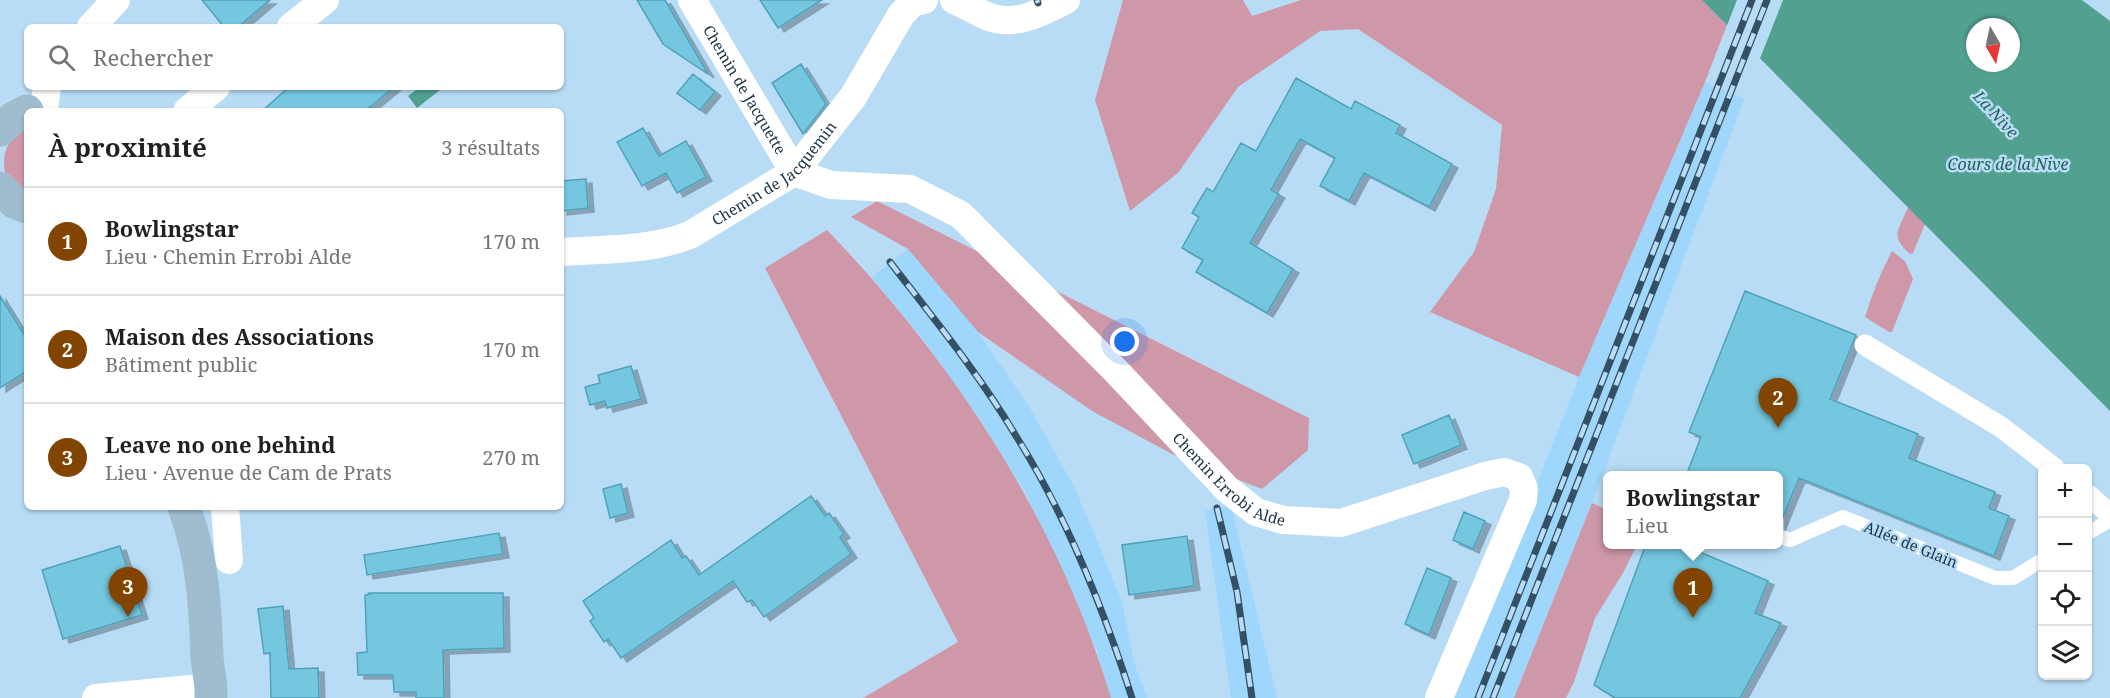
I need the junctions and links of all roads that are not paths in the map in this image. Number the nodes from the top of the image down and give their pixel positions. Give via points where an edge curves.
1 (116, 0) edge
2 (325, 0) edge
3 (924, 0) edge
4 (954, 0) edge
5 (1066, 0) edge
6 (696, 2) edge
7 (94, 24) edge
8 (295, 24) edge
9 (212, 90) edge
10 (191, 108) edge
11 (794, 172) junction
12 (0, 188) edge
13 (24, 206) edge
14 (564, 252) edge
15 (1865, 345) dead end
16 (2049, 464) edge
17 (2092, 498) edge
18 (185, 510) edge
19 (225, 510) edge
20 (2110, 514) edge
21 (2110, 520) edge
22 (2092, 531) edge
23 (1783, 537) edge
24 (229, 560) dead end
25 (2038, 563) edge
26 (211, 693) edge
27 (96, 698) edge
28 (1439, 698) edge

1 - 7 street
2 - 8 street
3 - 11 street, Chemin de Jacquemin via 912,3 902,15 853,97
4 - 5 street via 991,18 1012,21
6 - 11 street, Chemin de Jacquette
9 - 10 street
11 - 14 street, Chemin de Jacquemin via 672,242
11 - 28 street, Chemin Errobi Alde via 831,184 910,189 961,215 1227,489 1256,512 1283,520 1341,523 1504,471 1519,477 1523,500
12 - 13 main road
15 - 16 street via 2001,427
17 - 20 street
18 - 26 main road via 206,603
19 - 24 street
21 - 22 lane
23 - 25 lane, Allée de Glain via 1790,540 1843,517 1995,578 2013,578
26 - 27 street

